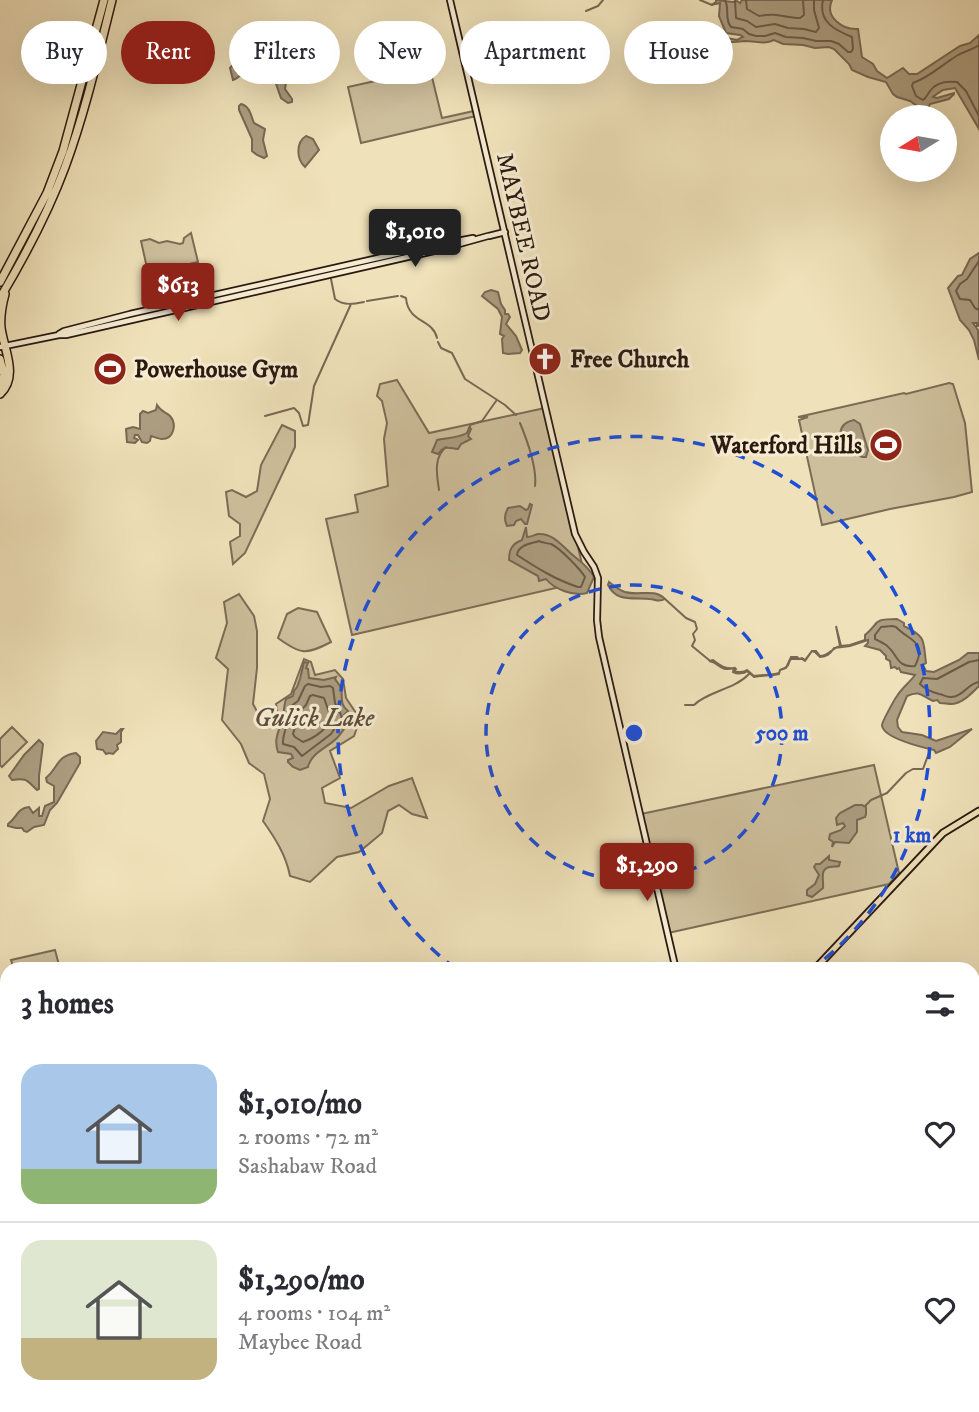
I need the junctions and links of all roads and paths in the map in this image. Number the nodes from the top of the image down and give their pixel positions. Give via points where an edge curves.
1 (104, 0) edge
2 (112, 0) edge
3 (450, 0) edge
4 (505, 232) junction
5 (13, 257) junction
6 (374, 262) junction
7 (17, 268) junction
8 (335, 268) junction
9 (0, 274) edge
10 (332, 275) junction
11 (294, 277) junction
12 (0, 282) edge
13 (269, 283) junction
14 (292, 284) junction
15 (265, 290) junction
16 (247, 291) junction
17 (0, 298) edge
18 (176, 304) junction
19 (155, 308) junction
20 (173, 311) junction
21 (153, 315) junction
22 (106, 323) junction
23 (2, 347) edge
24 (0, 359) edge
25 (0, 386) edge
26 (0, 394) edge
27 (979, 811) edge
28 (674, 962) edge
29 (822, 962) edge

1 - 5 highway via 63,151
2 - 7 highway via 65,169
3 - 4 main road, MAYBEE ROAD
4 - 6 main road
4 - 28 main road, MAYBEE ROAD via 575,534 598,575 599,637
5 - 9 highway
5 - 12 highway
6 - 8 main road
6 - 10 main road
7 - 17 highway
7 - 23 highway via 2,303
8 - 10 main road via 330,270
8 - 11 main road
10 - 14 main road
11 - 13 main road
11 - 14 main road
13 - 15 main road
13 - 16 main road
14 - 15 main road
15 - 16 main road
16 - 18 main road
16 - 20 main road
18 - 19 main road
18 - 20 main road
19 - 21 main road
19 - 22 main road
20 - 21 main road
21 - 22 main road
22 - 23 main road
23 - 26 highway via 10,376
24 - 25 highway via 4,375
27 - 29 main road via 938,838

